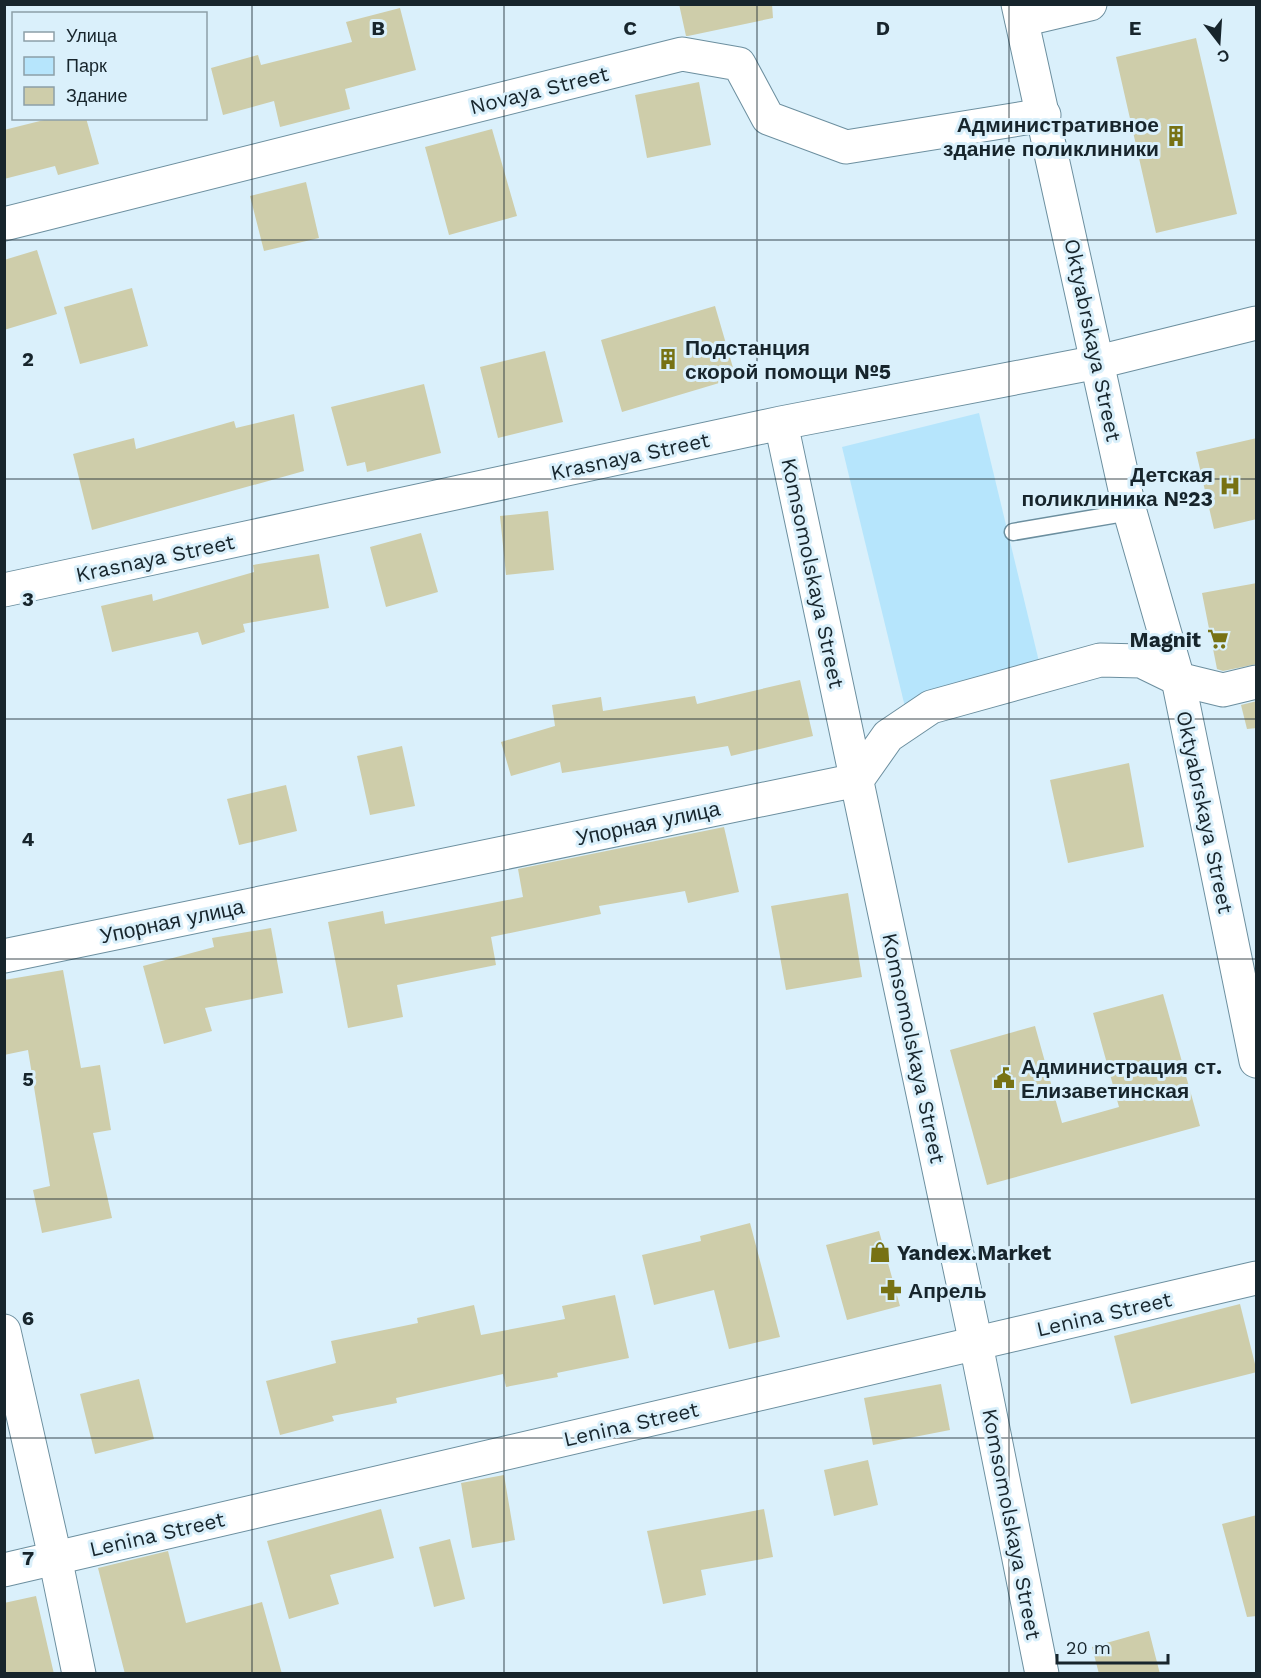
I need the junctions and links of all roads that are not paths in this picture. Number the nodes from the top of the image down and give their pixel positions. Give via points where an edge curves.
1 (1090, 4) edge
2 (1020, 12) edge
3 (1044, 115) junction
4 (4, 224) edge
5 (1257, 323) edge
6 (1098, 362) junction
7 (781, 423) junction
8 (1130, 512) junction
9 (1013, 532) dead end
10 (4, 590) edge
11 (1178, 679) junction
12 (1257, 682) edge
13 (857, 780) junction
14 (4, 956) edge
15 (1257, 1060) edge
16 (1257, 1278) edge
17 (4, 1331) edge
18 (976, 1344) junction
19 (55, 1557) junction
20 (4, 1570) edge
21 (79, 1674) edge
22 (1042, 1674) edge

1 - 2 street
2 - 3 street, Oktyabrskaya Street
3 - 4 street, Novaya Street via 846,147 768,118 739,64 682,54
3 - 6 street, Oktyabrskaya Street
5 - 6 street, Krasnaya Street
6 - 7 street, Krasnaya Street
6 - 8 street, Oktyabrskaya Street
7 - 10 street, Krasnaya Street
7 - 13 street, Komsomolskaya Street
8 - 9 lane
8 - 11 street, Oktyabrskaya Street
11 - 12 street via 1223,690
11 - 13 street via 1141,661 1100,660 931,707 888,736
11 - 15 street, Oktyabrskaya Street
13 - 14 street, Упорная улица
13 - 18 street, Komsomolskaya Street
16 - 18 street, Lenina Street
17 - 19 street
18 - 19 street, Lenina Street
18 - 22 street, Komsomolskaya Street
19 - 20 street, Lenina Street
19 - 21 street

